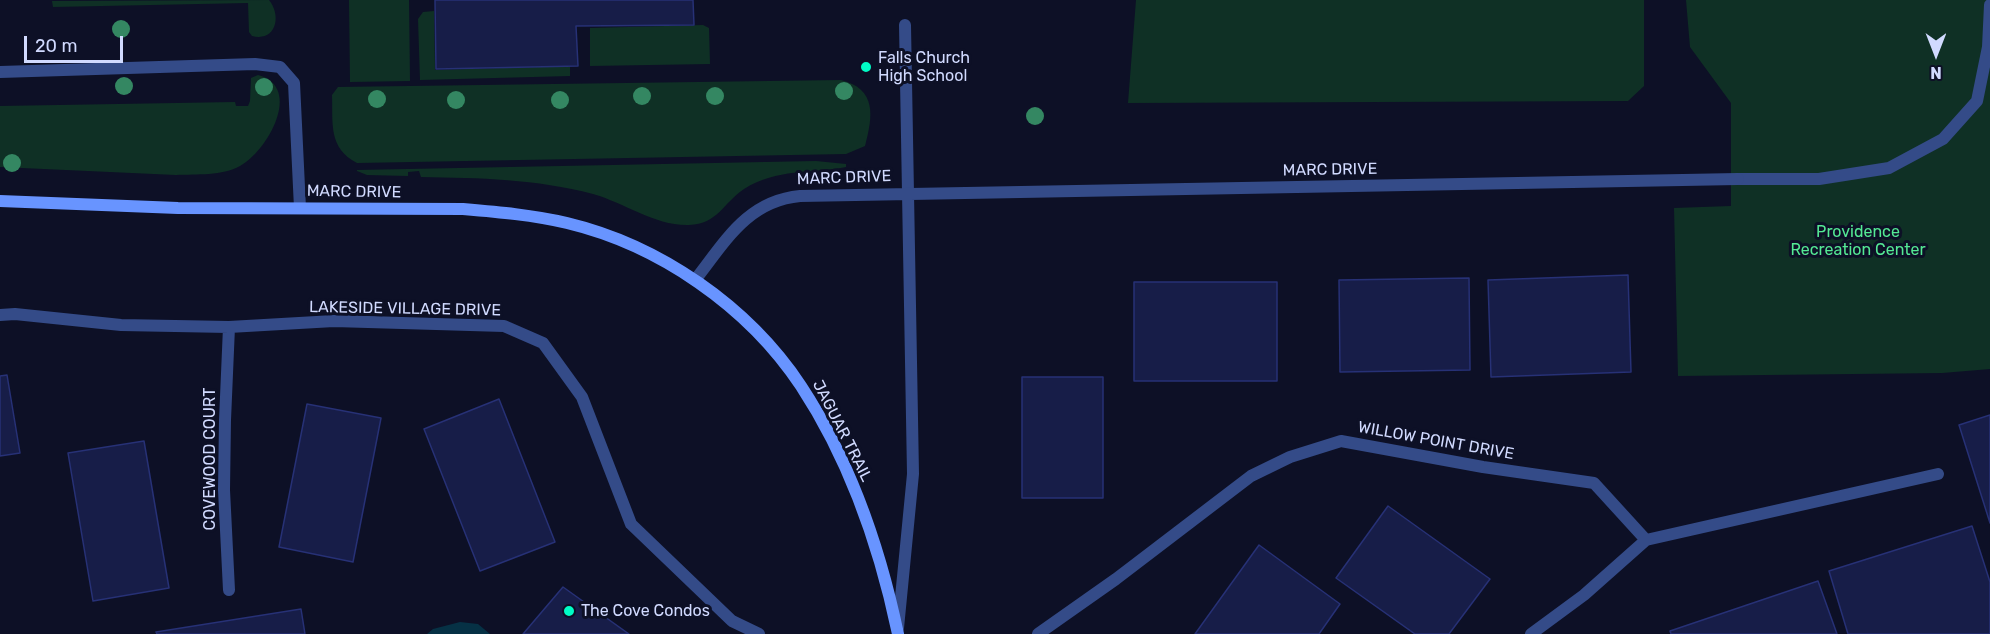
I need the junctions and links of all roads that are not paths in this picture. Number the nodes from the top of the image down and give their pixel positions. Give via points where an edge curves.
1 (1990, 5) edge
2 (905, 25) dead end
3 (0, 72) edge
4 (908, 193) junction
5 (0, 201) edge
6 (300, 208) junction
7 (695, 280) junction
8 (0, 315) edge
9 (229, 327) junction
10 (1938, 474) dead end
11 (1646, 540) junction
12 (229, 590) dead end
13 (898, 633) edge
14 (759, 634) edge
15 (1038, 634) edge
16 (1532, 634) edge

1 - 4 street, MARC DRIVE via 1988,47 1977,101 1943,139 1889,168 1819,179
2 - 4 street
3 - 6 street via 255,64 280,67 294,83
4 - 7 street, MARC DRIVE via 784,197 760,207 738,225
4 - 13 street via 913,474
5 - 6 street, MARC DRIVE
6 - 7 street, MARC DRIVE via 464,209 567,223 653,255
7 - 13 street, JAGUAR TRAIL via 765,340 819,415 850,478 880,562
8 - 9 street, LAKESIDE VILLAGE DRIVE via 122,325
9 - 12 street, COVEWOOD COURT via 224,489
9 - 14 street, LAKESIDE VILLAGE DRIVE via 334,321 504,326 543,343 582,397 631,524 732,621
10 - 11 street
11 - 15 street, WILLOW POINT DRIVE via 1594,483 1341,441 1290,457 1251,476
11 - 16 street

